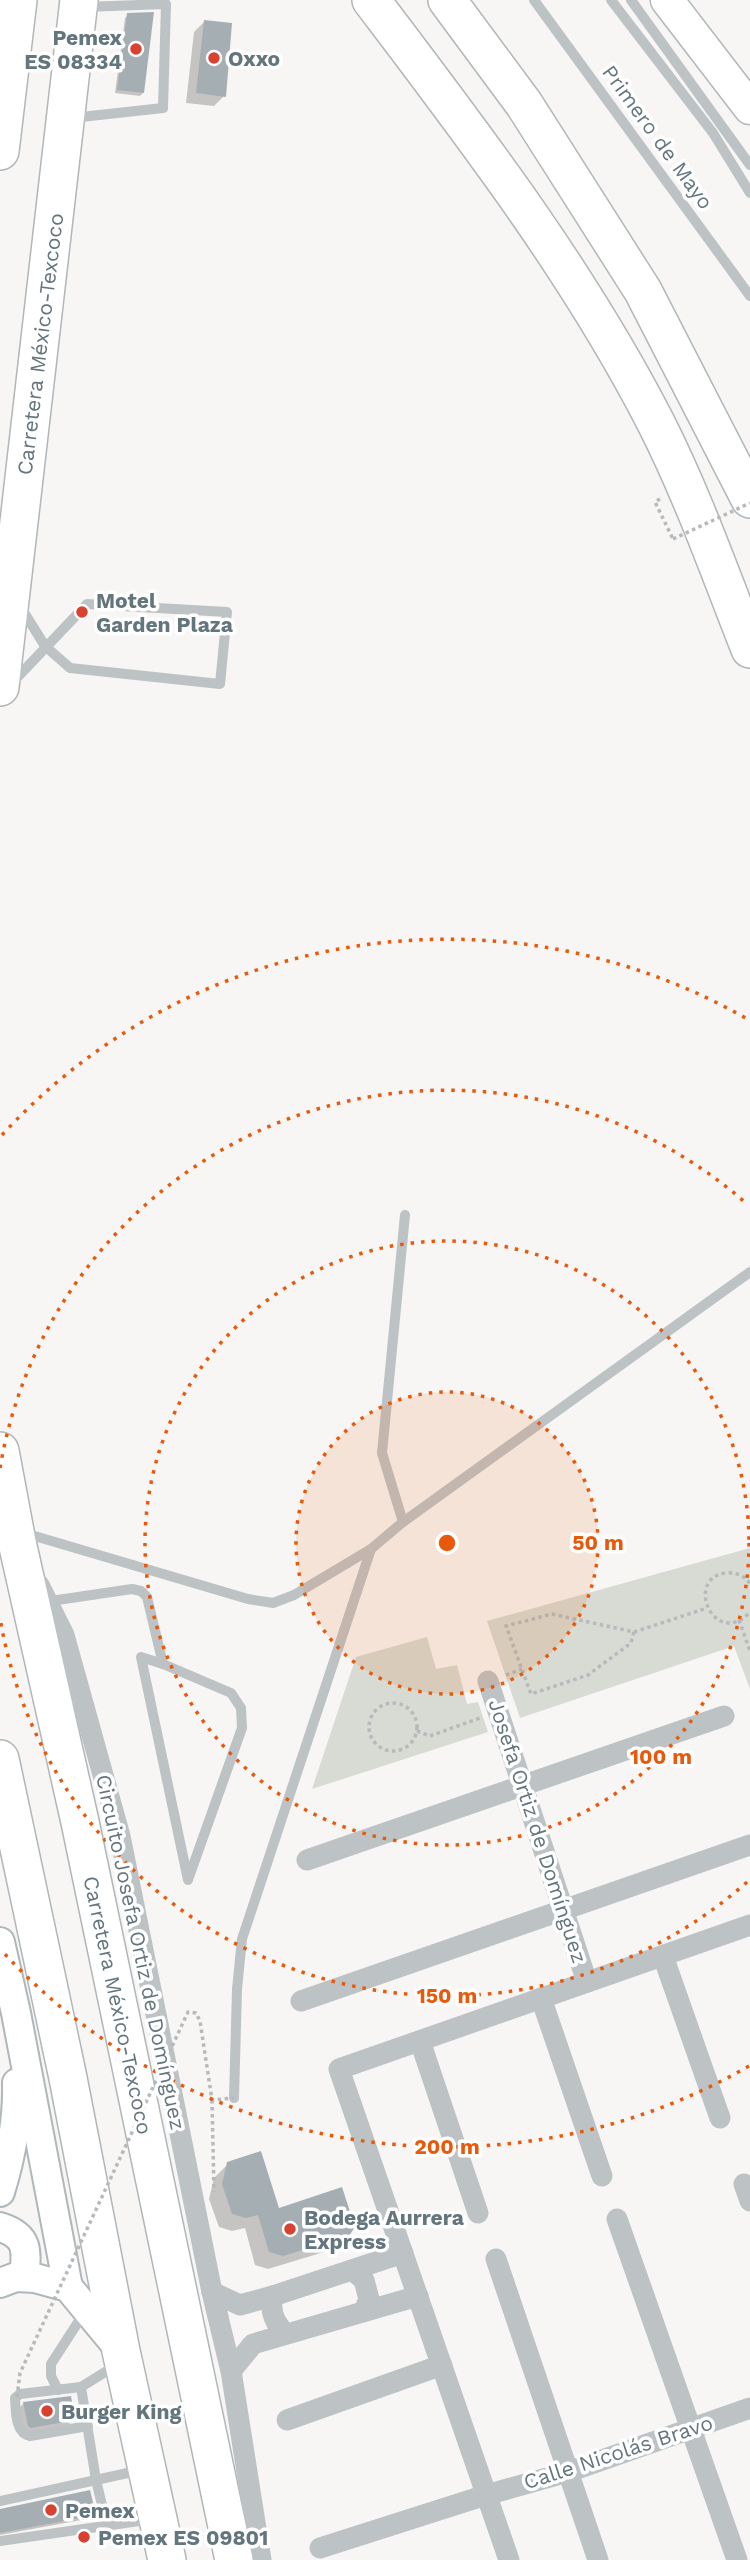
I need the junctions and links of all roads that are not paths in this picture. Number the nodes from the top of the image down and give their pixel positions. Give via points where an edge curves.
1 (18, 0) edge
2 (371, 0) edge
3 (447, 0) edge
4 (534, 0) edge
5 (611, 0) edge
6 (631, 0) edge
7 (667, 0) edge
8 (79, 4) edge
9 (750, 108) edge
10 (66, 119) junction
11 (0, 151) edge
12 (750, 165) edge
13 (750, 193) edge
14 (750, 296) edge
15 (750, 501) edge
16 (11, 591) junction
17 (45, 646) junction
18 (750, 649) edge
19 (0, 687) edge
20 (0, 696) edge
21 (405, 1215) dead end
22 (750, 1272) edge
23 (0, 1451) edge
24 (403, 1522) junction
25 (16, 1536) junction
26 (370, 1549) junction
27 (39, 1603) junction
28 (163, 1664) junction
29 (488, 1681) dead end
30 (724, 1716) dead end
31 (0, 1759) edge
32 (523, 1786) junction
33 (750, 1844) edge
34 (307, 1860) dead end
35 (564, 1908) junction
36 (750, 1925) edge
37 (0, 1942) edge
38 (663, 1956) junction
39 (587, 1982) junction
40 (541, 1998) junction
41 (302, 2001) dead end
42 (16, 2013) junction
43 (419, 2041) junction
44 (234, 2098) road end
45 (720, 2118) dead end
46 (602, 2176) dead end
47 (0, 2192) edge
48 (478, 2213) dead end
49 (617, 2219) dead end
50 (0, 2227) edge
51 (403, 2253) junction
52 (496, 2259) dead end
53 (352, 2270) junction
54 (12, 2280) edge
55 (68, 2287) junction
56 (212, 2292) junction
57 (418, 2295) junction
58 (273, 2296) junction
59 (86, 2310) junction
60 (364, 2311) junction
61 (286, 2334) junction
62 (122, 2356) junction
63 (442, 2365) junction
64 (231, 2371) junction
65 (81, 2387) junction
66 (58, 2390) junction
67 (750, 2408) edge
68 (287, 2420) dead end
69 (88, 2426) junction
70 (691, 2429) junction
71 (147, 2469) junction
72 (568, 2472) junction
73 (96, 2480) junction
74 (486, 2495) junction
75 (0, 2501) edge
76 (158, 2518) junction
77 (107, 2526) junction
78 (0, 2541) edge
79 (320, 2548) dead end
80 (167, 2560) edge
81 (234, 2560) edge
82 (261, 2560) edge
83 (509, 2560) edge
84 (598, 2560) edge
85 (737, 2560) edge

1 - 11 highway
2 - 18 highway via 506,179 577,285 655,422
3 - 15 highway via 524,104 643,290
4 - 14 lane, Primero de Mayo
5 - 13 lane via 713,133
6 - 12 lane
7 - 9 main road
8 - 10 highway, Carretera México-Texcoco
8 - 10 lane via 166,4 163,108
10 - 16 highway, Carretera México-Texcoco
16 - 17 lane
16 - 19 highway, Carretera México-Texcoco
17 - 17 lane via 87,604 227,612 220,684 70,668
17 - 20 lane
21 - 24 lane via 382,1453
22 - 24 lane
23 - 25 highway, Carretera México-Texcoco
24 - 26 lane
25 - 26 lane via 273,1603
25 - 27 highway, Carretera México-Texcoco
26 - 44 lane via 242,1939
27 - 28 lane via 141,1591 148,1597
27 - 56 street, Circuito Josefa Ortiz de Domínguez via 64,1635 120,1836
27 - 81 highway, Carretera México-Texcoco via 80,1822
28 - 28 lane via 141,1657 188,1880 242,1728 241,1709 231,1693
29 - 32 street, Josefa Ortiz de Domínguez
30 - 32 street
31 - 62 highway
32 - 34 street
32 - 35 street, Josefa Ortiz de Domínguez
33 - 35 street
35 - 39 street, Josefa Ortiz de Domínguez
35 - 41 street
36 - 38 street
37 - 42 main road
38 - 39 street
38 - 45 street
39 - 40 street
40 - 43 street
40 - 46 street
42 - 47 main road via 13,2076 18,2113
42 - 55 main road
43 - 48 street
43 - 51 street via 338,2069
49 - 70 street
50 - 54 main road via 15,2232 24,2242 26,2253
51 - 53 street
51 - 57 street
52 - 72 street
53 - 58 street
53 - 60 street via 364,2280 369,2299
54 - 55 main road via 35,2277
55 - 59 main road
56 - 58 street via 240,2305
56 - 64 street, Circuito Josefa Ortiz de Domínguez
57 - 60 street
57 - 63 street
58 - 61 street via 276,2325
59 - 62 main road
59 - 66 lane via 51,2364
60 - 61 street
61 - 64 street via 253,2344
62 - 65 lane
62 - 71 highway
63 - 68 street
63 - 74 street
64 - 82 street, Circuito Josefa Ortiz de Domínguez
65 - 66 lane
65 - 69 lane
66 - 69 lane via 17,2397 20,2431 30,2436
67 - 70 street, Calle Nicolás Bravo
69 - 73 lane
70 - 72 street, Calle Nicolás Bravo
70 - 85 street
71 - 73 lane
71 - 76 highway
72 - 74 street, Calle Nicolás Bravo
72 - 84 street
73 - 75 lane
73 - 77 lane
74 - 79 street, Calle Nicolás Bravo
74 - 83 street
76 - 77 lane
76 - 80 highway
77 - 78 lane

